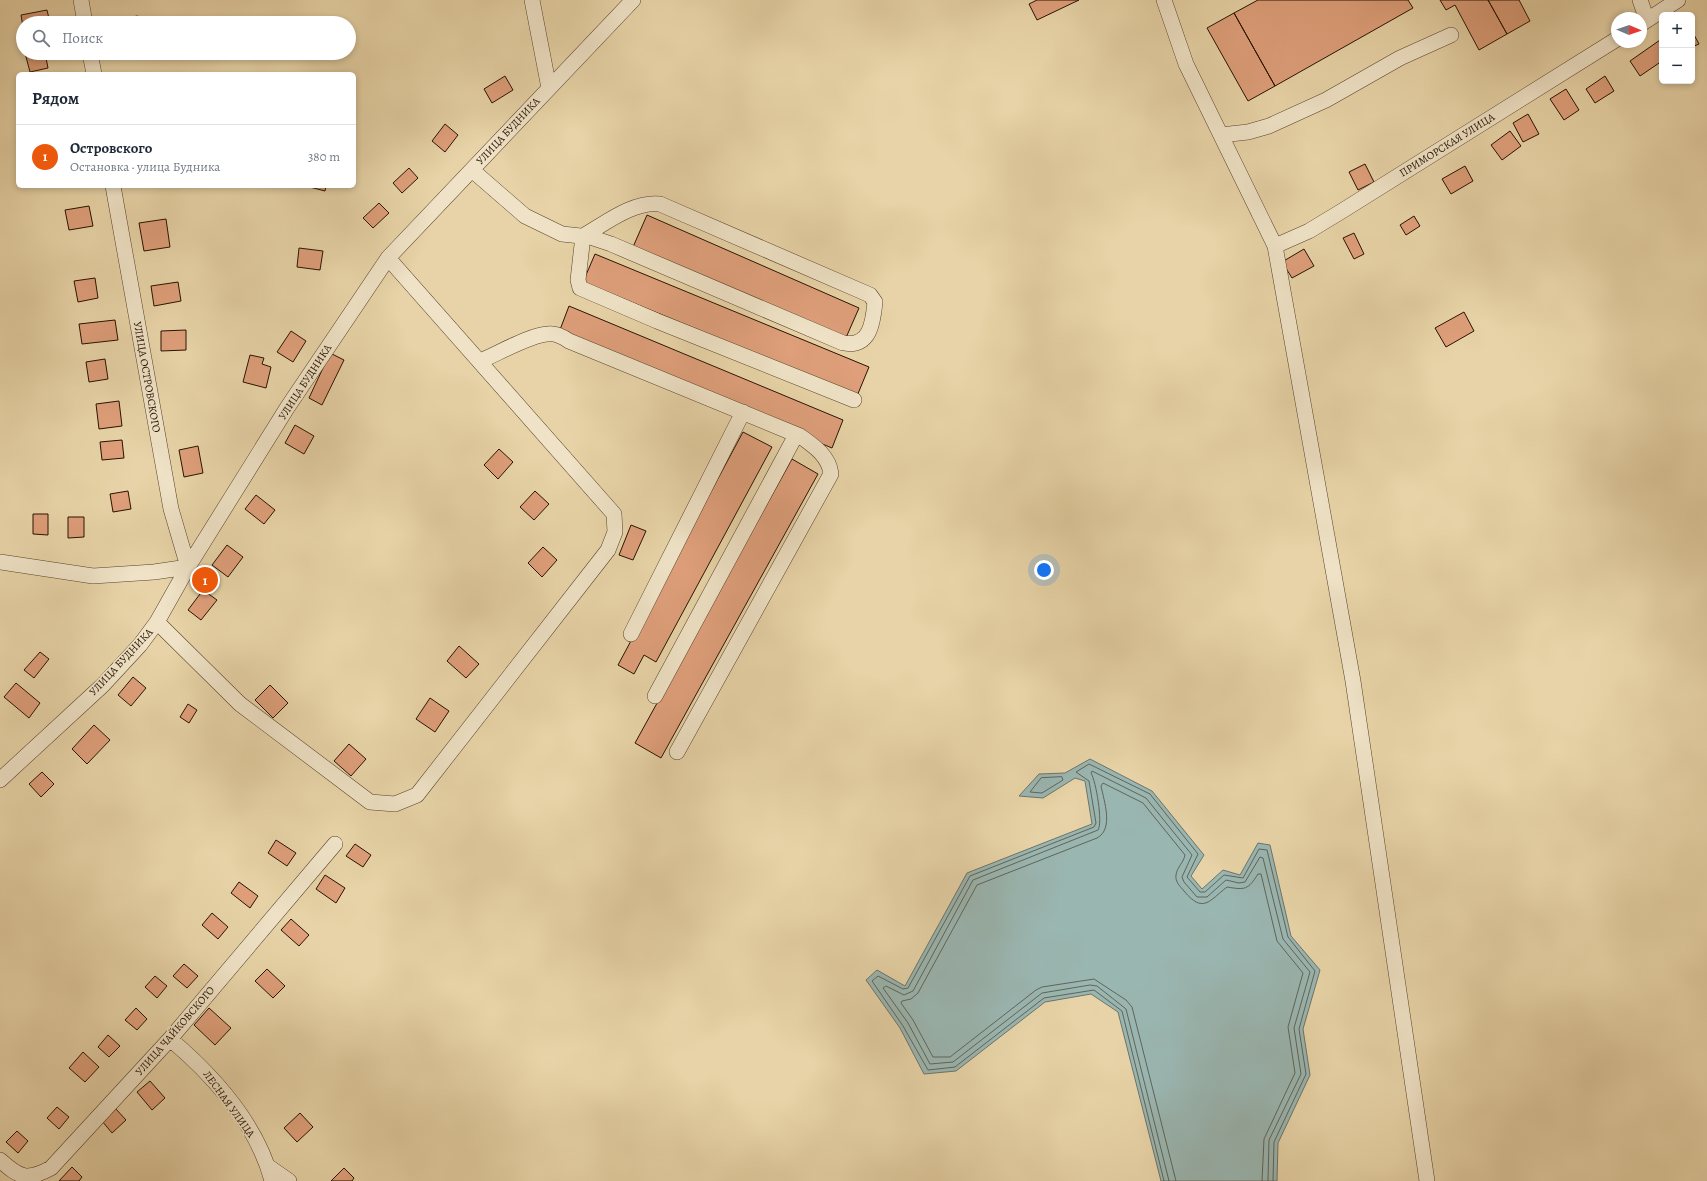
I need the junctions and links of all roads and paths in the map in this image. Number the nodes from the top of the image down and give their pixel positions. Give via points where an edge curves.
1 (82, 0) edge
2 (532, 0) edge
3 (633, 0) edge
4 (1164, 0) edge
5 (1640, 0) edge
6 (1678, 0) edge
7 (1642, 12) edge
8 (84, 16) edge
9 (1647, 20) edge
10 (1450, 35) dead end
11 (1611, 43) edge
12 (91, 60) edge
13 (94, 72) edge
14 (549, 88) junction
15 (1221, 136) junction
16 (472, 170) junction
17 (113, 188) edge
18 (583, 236) junction
19 (1275, 246) junction
20 (388, 258) junction
21 (480, 362) junction
22 (854, 400) dead end
23 (743, 412) junction
24 (796, 435) junction
25 (0, 562) edge
26 (188, 567) junction
27 (157, 622) junction
28 (630, 634) dead end
29 (655, 696) dead end
30 (677, 752) dead end
31 (0, 780) edge
32 (335, 844) dead end
33 (170, 1039) junction
34 (0, 1160) edge
35 (270, 1174) edge
36 (290, 1181) edge
37 (1427, 1181) edge

1 - 8 street
2 - 14 street
3 - 14 street, УЛИЦА БУДНИКА
4 - 15 street via 1186,64
5 - 7 street
6 - 9 street
10 - 15 street via 1400,58 1326,100 1270,126
11 - 19 street, ПРИМОРСКАЯ УЛИЦА via 1309,231
12 - 13 street
14 - 16 street, УЛИЦА БУДНИКА
15 - 19 street
16 - 18 street via 525,216 562,234
16 - 20 street, УЛИЦА БУДНИКА
17 - 26 street, УЛИЦА ОСТРОВСКОГО via 171,509
18 - 18 street via 611,244 843,343 854,344 864,339 871,324 875,302 870,295 660,204 636,206
18 - 22 street via 578,280 580,288
19 - 37 street via 1353,681
20 - 21 street
20 - 26 street, УЛИЦА БУДНИКА via 287,408
21 - 23 street via 535,338 548,334 559,335
21 - 27 street via 614,514 614,532 608,550 417,795 395,804 370,802 240,704
23 - 24 street
23 - 28 street
24 - 29 street
24 - 30 street via 824,455 831,474
25 - 26 street via 93,576
26 - 27 street, УЛИЦА БУДНИКА
27 - 31 street, УЛИЦА БУДНИКА via 140,645 102,685
32 - 33 street, УЛИЦА ЧАЙКОВСКОГО
33 - 34 street, УЛИЦА ЧАЙКОВСКОГО via 51,1168 39,1177 20,1178
33 - 35 street, ЛЕСНАЯ УЛИЦА via 199,1063 217,1084 254,1138
35 - 36 street

